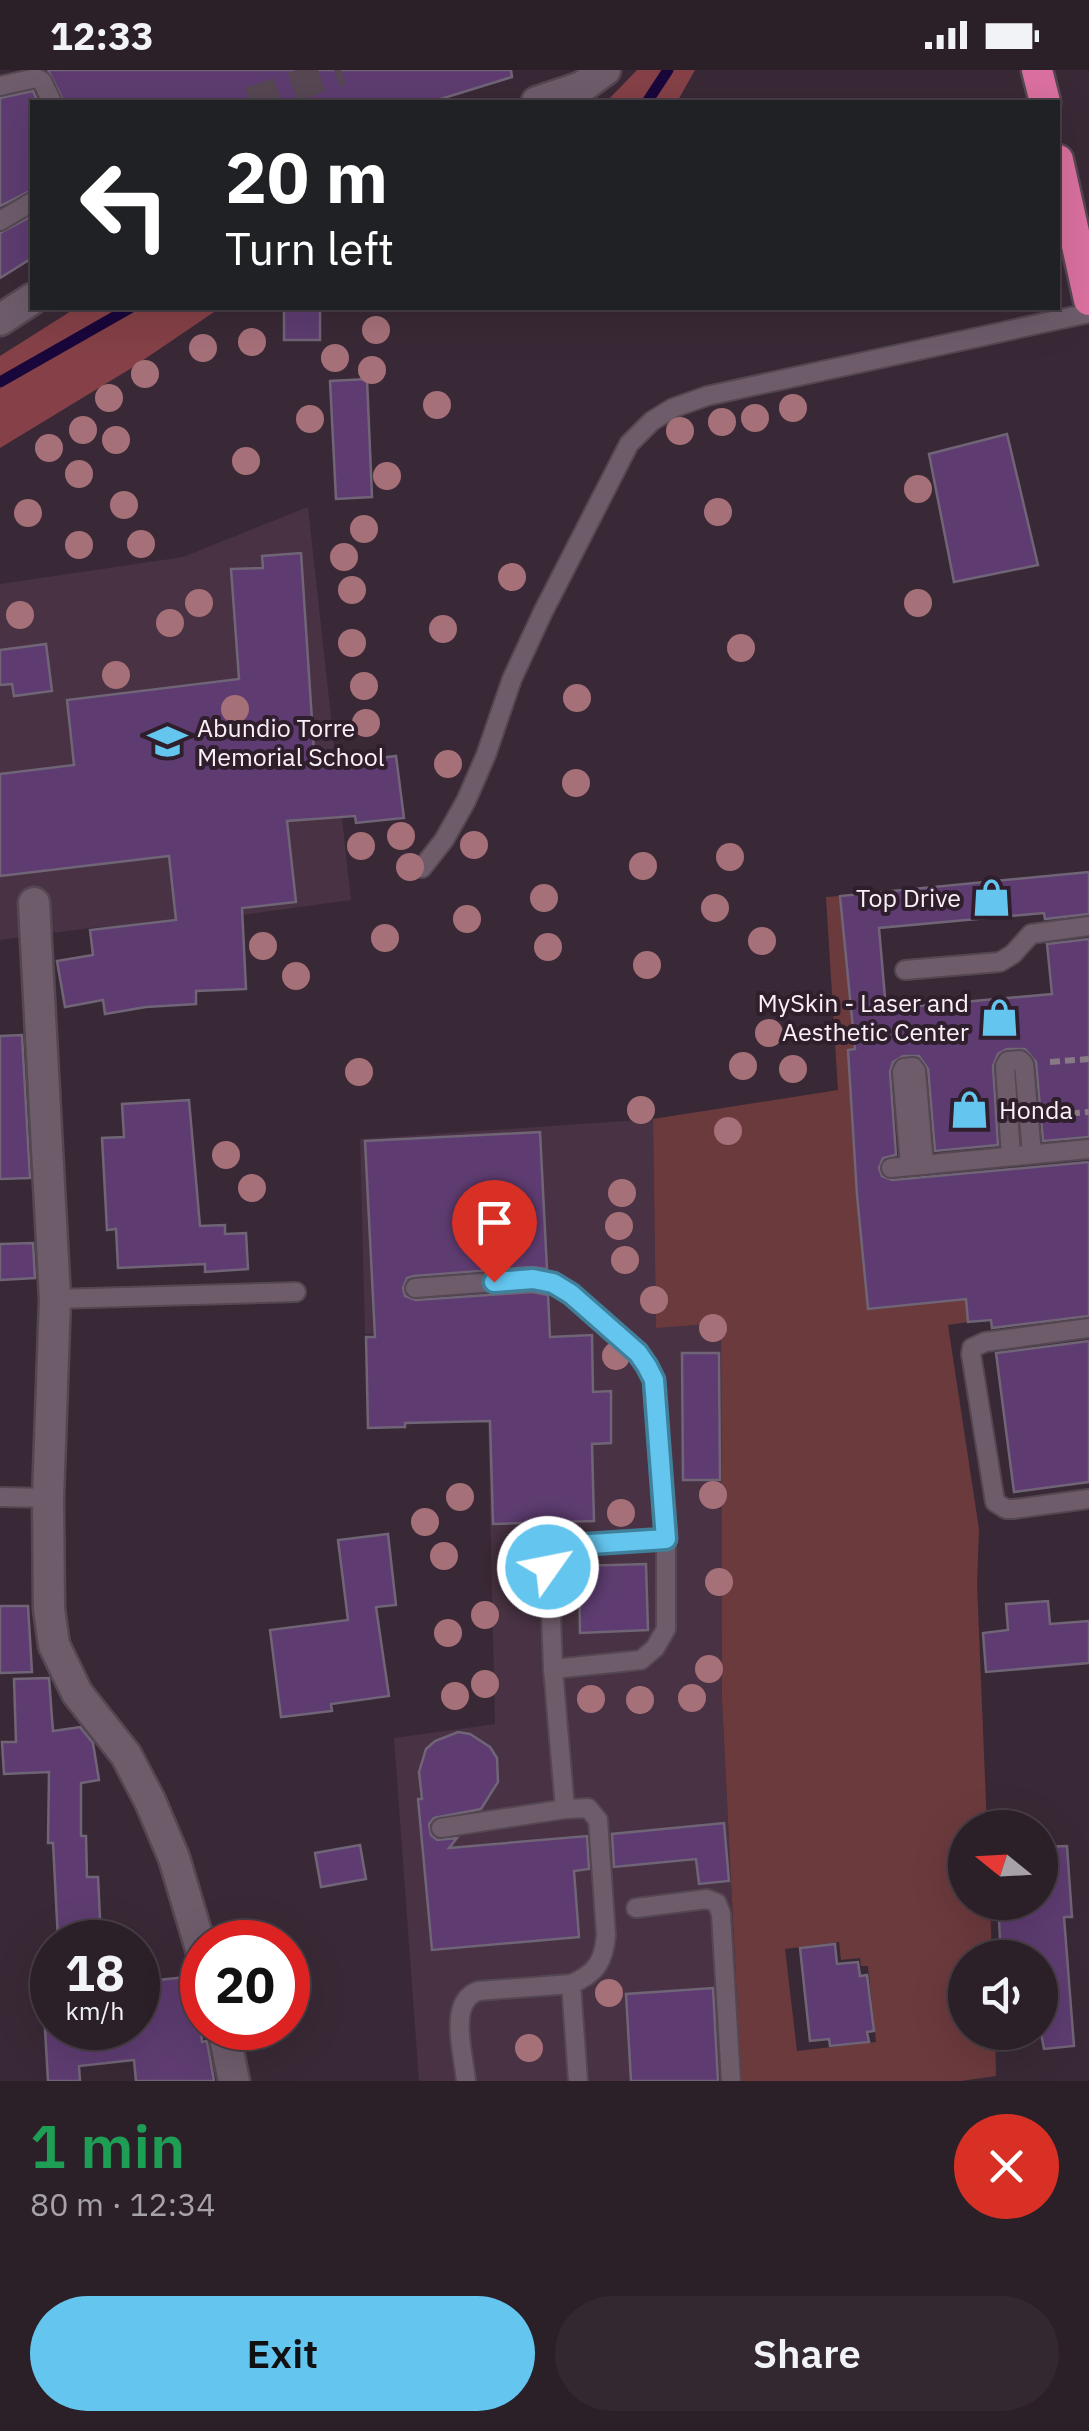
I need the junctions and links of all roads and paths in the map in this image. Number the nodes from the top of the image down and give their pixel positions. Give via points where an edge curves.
1 (605, 70) edge
2 (1037, 70) edge
3 (0, 86) edge
4 (51, 100) edge
5 (543, 100) edge
6 (1044, 100) edge
7 (1060, 169) edge
8 (30, 203) edge
9 (0, 221) edge
10 (30, 300) edge
11 (1089, 300) edge
12 (1089, 314) edge
13 (0, 320) edge
14 (422, 868) dead end
15 (34, 904) dead end
16 (1089, 926) edge
17 (905, 970) dead end
18 (1089, 1149) edge
19 (1032, 1154) junction
20 (1011, 1156) junction
21 (909, 1166) dead end
22 (415, 1288) dead end
23 (296, 1292) dead end
24 (55, 1299) junction
25 (1089, 1328) edge
26 (0, 1496) edge
27 (48, 1498) junction
28 (1089, 1499) edge
29 (666, 1539) junction
30 (553, 1670) junction
31 (564, 1810) junction
32 (441, 1828) dead end
33 (636, 1908) dead end
34 (192, 1920) edge
35 (571, 1984) junction
36 (228, 2050) edge
37 (234, 2081) edge
38 (466, 2081) edge
39 (578, 2081) edge
40 (731, 2081) edge

1 - 5 street via 582,87
2 - 6 highway
3 - 4 lane via 36,78
7 - 11 highway
8 - 9 lane
10 - 13 street
12 - 14 lane via 706,396 652,421 629,444 602,494 512,679 466,801
15 - 24 street
16 - 17 lane via 1032,934 1000,962
18 - 19 lane
19 - 20 lane
19 - 20 lane via 1024,1064 1008,1061
20 - 21 lane
22 - 29 lane via 544,1280 571,1294 638,1353 654,1380
23 - 24 lane
24 - 27 street
25 - 28 lane via 985,1342 970,1354 995,1502 1014,1509
26 - 27 lane
27 - 34 street via 54,1645 77,1693 126,1755 150,1801
29 - 30 lane via 668,1617 656,1648 632,1662
29 - 30 lane via 553,1550
30 - 31 lane
31 - 32 lane
31 - 35 lane via 588,1808 598,1820 606,1936 597,1969
33 - 40 lane via 708,1899 717,1904
35 - 38 lane via 468,1994 460,2018
35 - 39 lane
36 - 37 street

